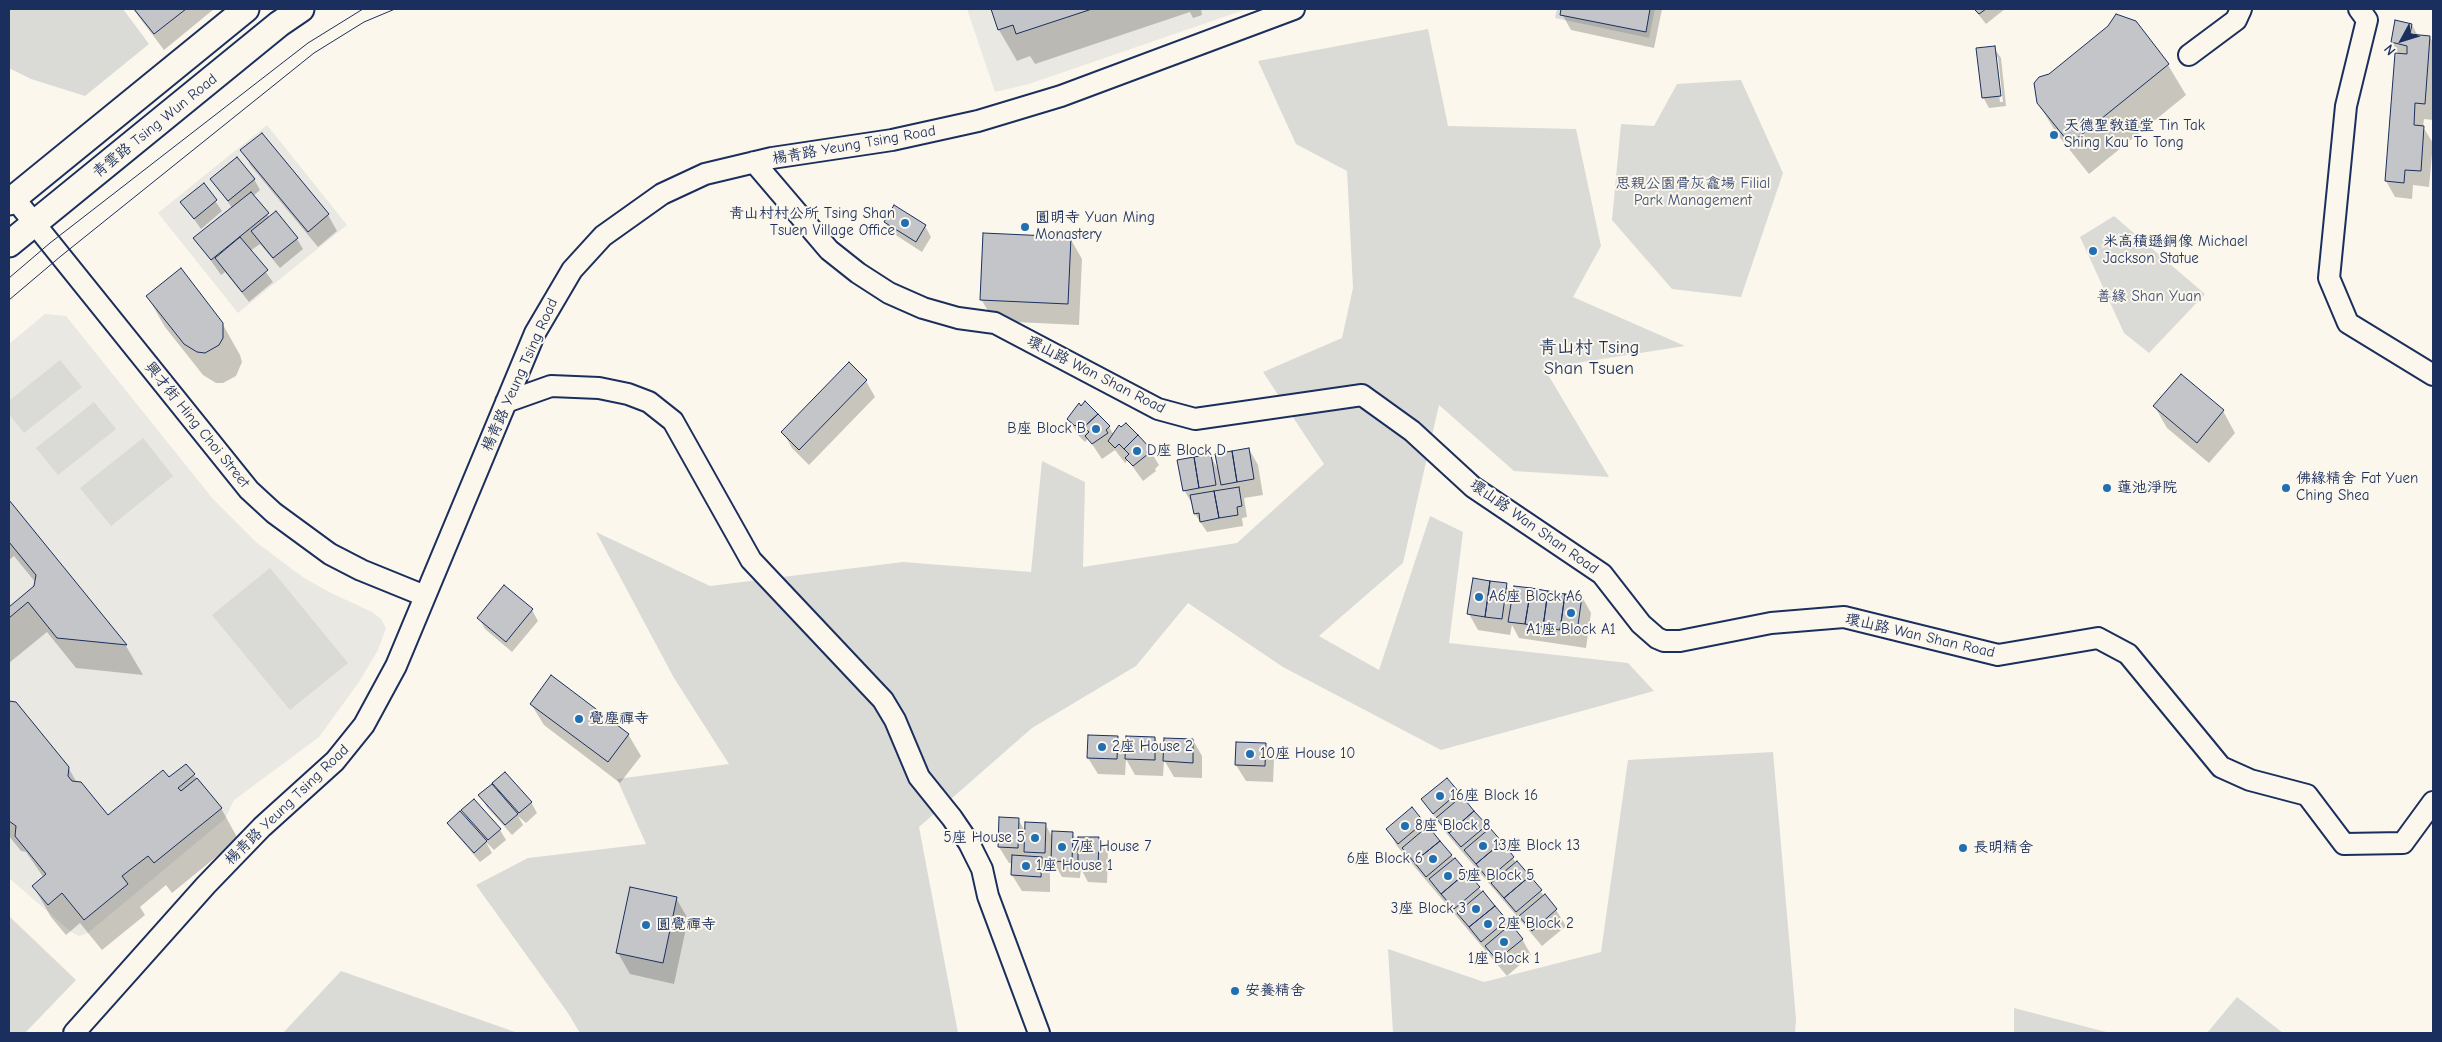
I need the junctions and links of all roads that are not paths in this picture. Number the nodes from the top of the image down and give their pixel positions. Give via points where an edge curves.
1 (246, 9) edge
2 (301, 9) edge
3 (1294, 9) edge
4 (2241, 9) edge
5 (2359, 9) edge
6 (2189, 55) dead end
7 (754, 162) junction
8 (11, 200) edge
9 (34, 223) junction
10 (9, 244) edge
11 (2433, 375) edge
12 (506, 402) junction
13 (425, 596) junction
14 (2433, 802) edge
15 (74, 1033) edge
16 (1039, 1033) edge

1 - 8 main road
2 - 9 main road, 青雲路 Tsing Wun Road
3 - 7 street, 楊青路 Yeung Tsing Road via 1062,96 978,121 892,140
4 - 6 street via 2236,20
5 - 11 street via 2367,20 2346,106 2329,278 2348,323
7 - 12 street, 楊青路 Yeung Tsing Road via 705,174 662,194 623,220 592,248 572,270 548,309
7 - 14 street, 環山路 Wan Shan Road via 829,250 881,288 923,308 995,324 1158,409 1195,419 1362,395 1412,431 1473,487 1602,574 1641,624 1664,641 1680,641 1771,623 1844,617 1998,655 2098,638 2128,654 2221,767 2250,780 2306,795 2344,844 2403,843
8 - 9 street, 興才街 Hing Choi Street
9 - 10 main road, 青雲路 Tsing Wun Road
9 - 13 street, 興才街 Hing Choi Street via 248,490 330,554
12 - 13 street, 楊青路 Yeung Tsing Road
12 - 16 street via 551,386 599,388 649,402 673,421 751,560 883,700 918,777 969,843 982,869 988,896
13 - 15 street, 楊青路 Yeung Tsing Road via 383,693 353,740 335,761 249,840

